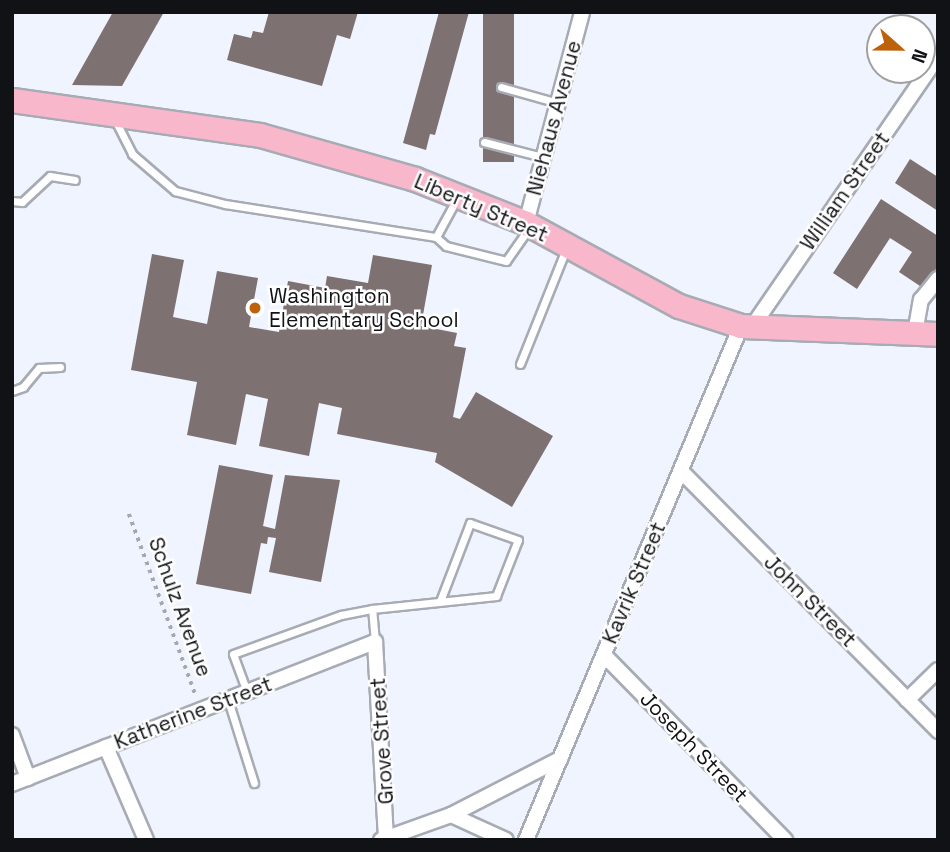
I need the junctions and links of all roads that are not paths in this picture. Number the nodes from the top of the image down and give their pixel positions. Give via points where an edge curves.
1 (582, 12) edge
2 (938, 56) edge
3 (501, 87) dead end
4 (12, 100) edge
5 (558, 103) junction
6 (112, 114) junction
7 (484, 142) dead end
8 (543, 158) junction
9 (75, 180) dead end
10 (459, 195) junction
11 (12, 201) edge
12 (528, 225) junction
13 (436, 237) junction
14 (568, 246) junction
15 (938, 279) edge
16 (747, 326) junction
17 (926, 334) edge
18 (520, 364) dead end
19 (60, 367) dead end
20 (12, 391) edge
21 (681, 471) junction
22 (440, 601) junction
23 (372, 609) junction
24 (375, 642) junction
25 (604, 655) junction
26 (938, 670) edge
27 (247, 692) junction
28 (228, 699) junction
29 (907, 700) junction
30 (938, 731) edge
31 (12, 735) edge
32 (107, 747) junction
33 (560, 759) junction
34 (28, 778) junction
35 (254, 783) dead end
36 (12, 784) edge
37 (451, 816) junction
38 (384, 839) edge
39 (146, 840) edge
40 (506, 840) edge
41 (526, 840) edge
42 (785, 840) edge

1 - 5 street, Niehaus Avenue
2 - 16 street, William Street
3 - 5 lane
4 - 6 main road, Liberty Street
5 - 8 street, Niehaus Avenue
6 - 10 main road, Liberty Street via 260,135
6 - 13 lane via 132,154 175,191 307,219
7 - 8 lane
8 - 12 street, Niehaus Avenue
9 - 11 lane via 50,176 22,202
10 - 12 main road, Liberty Street
10 - 13 lane
12 - 13 lane via 506,261 446,246
12 - 14 main road, Liberty Street
14 - 16 main road, Liberty Street via 656,296
14 - 18 lane
15 - 17 street via 921,300
16 - 17 main road, Liberty Street
16 - 21 street, Kavrik Street
19 - 20 lane via 39,368 23,387
21 - 25 street, Kavrik Street
21 - 29 street, John Street
22 - 22 lane via 496,596 518,540 470,523
22 - 23 lane
23 - 24 lane
23 - 27 lane via 341,615 233,654
24 - 27 street, Katherine Street
24 - 38 street, Grove Street
25 - 33 street, Kavrik Street
25 - 42 street, Joseph Street
26 - 29 street
27 - 28 street, Katherine Street
28 - 32 street, Katherine Street
28 - 35 lane
29 - 30 street, John Street
31 - 34 street
32 - 34 street, Katherine Street
32 - 39 street
33 - 37 street
33 - 41 street, Kavrik Street
34 - 36 street, Katherine Street
37 - 38 street
37 - 40 street

